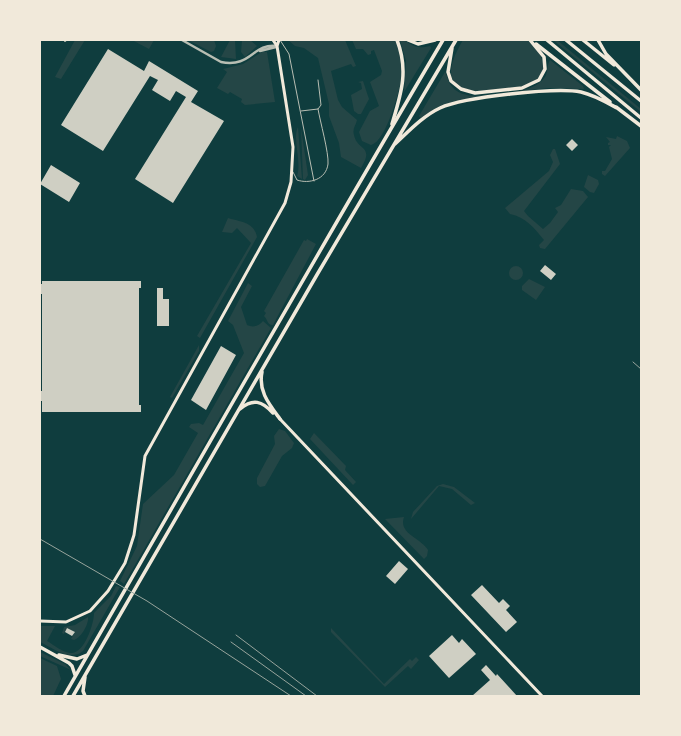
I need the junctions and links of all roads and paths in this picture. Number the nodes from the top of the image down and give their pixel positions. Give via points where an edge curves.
1 (182, 40) edge
2 (273, 40) edge
3 (280, 40) edge
4 (397, 40) edge
5 (408, 40) edge
6 (436, 40) edge
7 (444, 40) edge
8 (531, 40) edge
9 (547, 40) edge
10 (566, 40) edge
11 (583, 40) edge
12 (598, 40) edge
13 (454, 42) edge
14 (277, 46) junction
15 (620, 69) junction
16 (318, 80) dead end
17 (641, 90) edge
18 (641, 101) edge
19 (318, 108) junction
20 (617, 108) junction
21 (300, 112) junction
22 (641, 118) edge
23 (641, 126) edge
24 (391, 129) junction
25 (391, 147) junction
26 (292, 172) junction
27 (314, 181) junction
28 (262, 368) junction
29 (237, 412) junction
30 (280, 419) junction
31 (40, 621) edge
32 (40, 647) edge
33 (54, 654) junction
34 (88, 654) junction
35 (75, 676) junction
36 (85, 676) junction
37 (64, 696) edge
38 (73, 696) edge
39 (85, 696) edge
40 (542, 696) edge

1 - 14 street via 227,63 245,60 257,51
2 - 14 main road
3 - 14 main road
3 - 21 lane via 289,50
4 - 24 main road via 404,71
5 - 6 main road via 418,44
7 - 24 main road
8 - 13 main road via 545,61 544,72 539,80 522,88 475,93 455,86 449,76 449,59
8 - 20 main road
9 - 22 main road
10 - 18 main road
11 - 15 main road
12 - 15 main road via 606,54
13 - 25 main road
14 - 26 main road via 293,147
15 - 17 main road
16 - 19 lane via 322,100
19 - 21 lane
19 - 27 lane via 328,164 326,173
20 - 23 main road
20 - 25 main road via 590,94 569,90 464,100 441,107 428,115
21 - 27 lane
24 - 34 main road
25 - 28 main road
26 - 27 lane via 296,180
26 - 31 main road via 289,192 276,222 145,456 134,535 125,563 108,591 90,611 66,622
28 - 29 main road
28 - 30 main road via 262,392
29 - 30 main road via 249,403 258,402
29 - 36 main road
30 - 40 main road
32 - 33 main road
33 - 34 main road via 77,659
33 - 35 main road via 72,666
34 - 35 main road
35 - 37 main road
36 - 38 main road
36 - 39 main road

